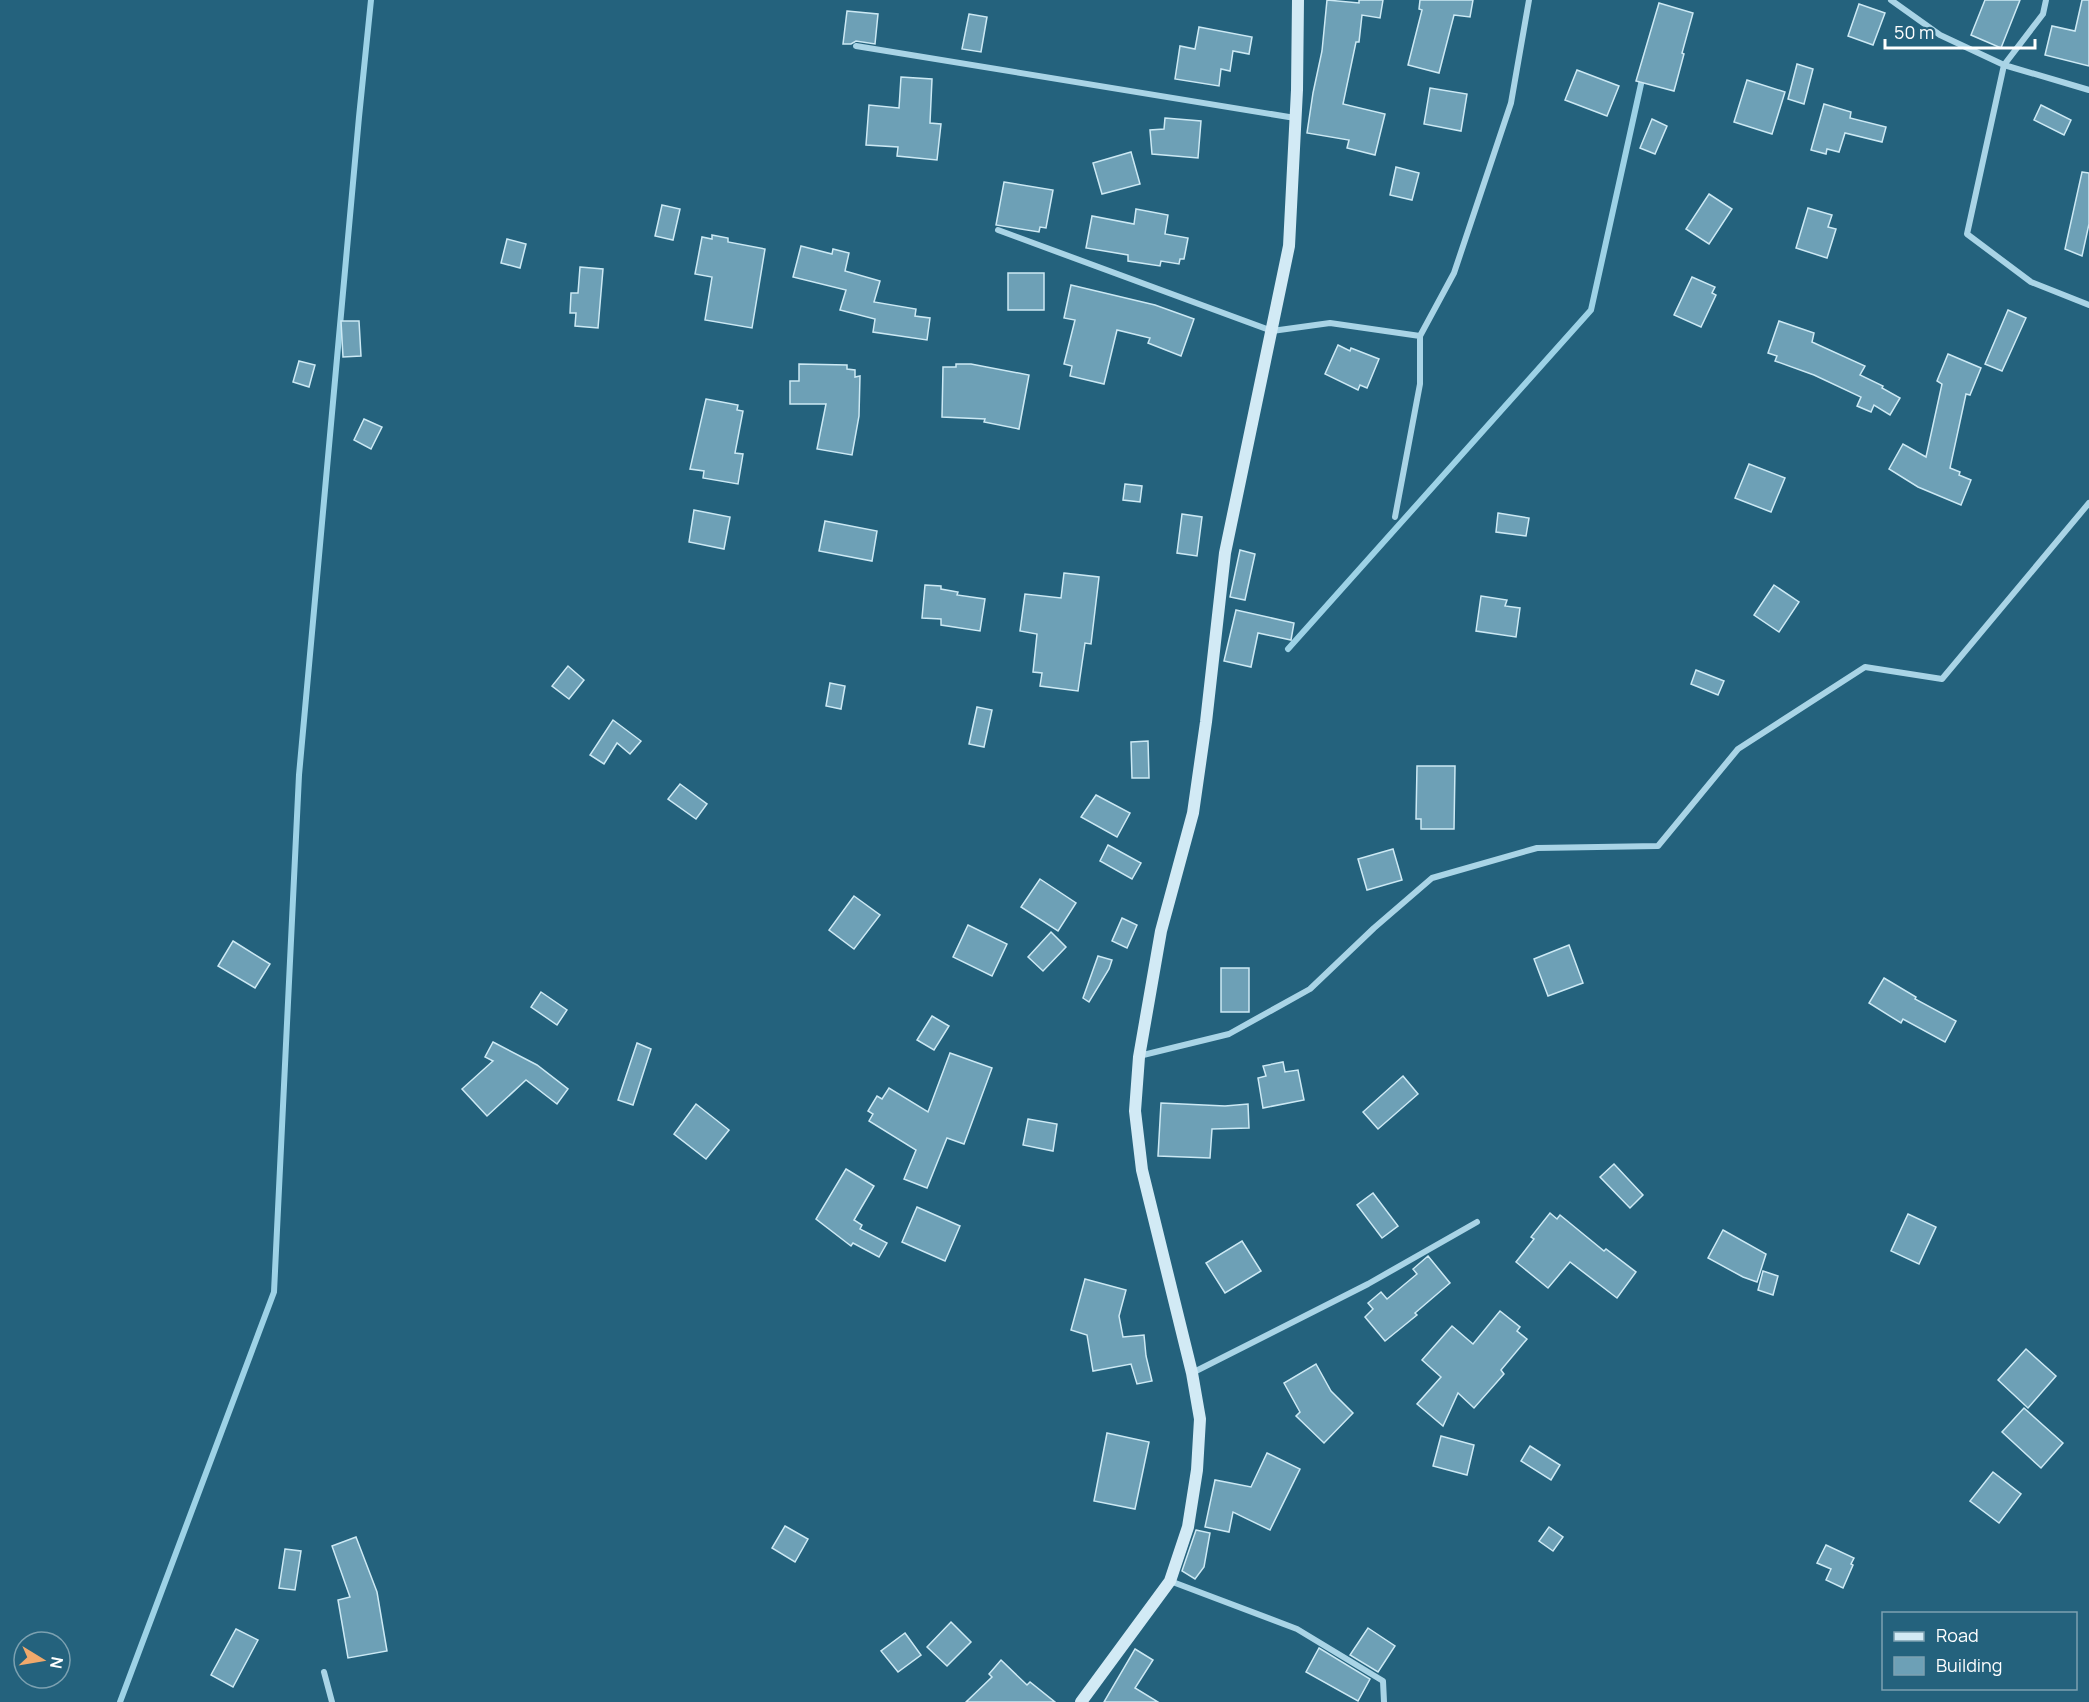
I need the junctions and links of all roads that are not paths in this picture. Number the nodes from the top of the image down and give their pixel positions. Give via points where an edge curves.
1 (1298, 0) edge
2 (1529, 0) edge
3 (1891, 0) edge
4 (2046, 0) edge
5 (856, 46) dead end
6 (2004, 66) junction
7 (2089, 90) edge
8 (1296, 118) junction
9 (998, 230) dead end
10 (2089, 305) edge
11 (1272, 331) junction
12 (1420, 336) junction
13 (2089, 503) edge
14 (1395, 517) dead end
15 (1139, 1057) junction
16 (1477, 1222) dead end
17 (1192, 1373) junction
18 (1170, 1581) junction
19 (324, 1672) dead end
20 (332, 1702) edge
21 (1081, 1702) edge
22 (1384, 1702) edge

1 - 8 street
2 - 12 street via 1511,103 1454,273
3 - 6 street via 1940,35
4 - 6 street via 2043,14
5 - 8 street
6 - 7 street
6 - 10 street via 1967,234 2031,282
8 - 11 street via 1289,246
9 - 11 street
11 - 12 street via 1330,323
11 - 15 street via 1225,553 1193,813 1161,931
12 - 14 street via 1420,384
13 - 15 street via 1942,679 1865,667 1738,749 1658,846 1537,848 1432,878 1310,988 1229,1034
15 - 17 street via 1135,1111 1142,1170
16 - 17 street via 1368,1284
17 - 18 street via 1200,1419 1197,1470 1188,1527
18 - 21 street
18 - 22 street via 1297,1629 1383,1681
19 - 20 street

